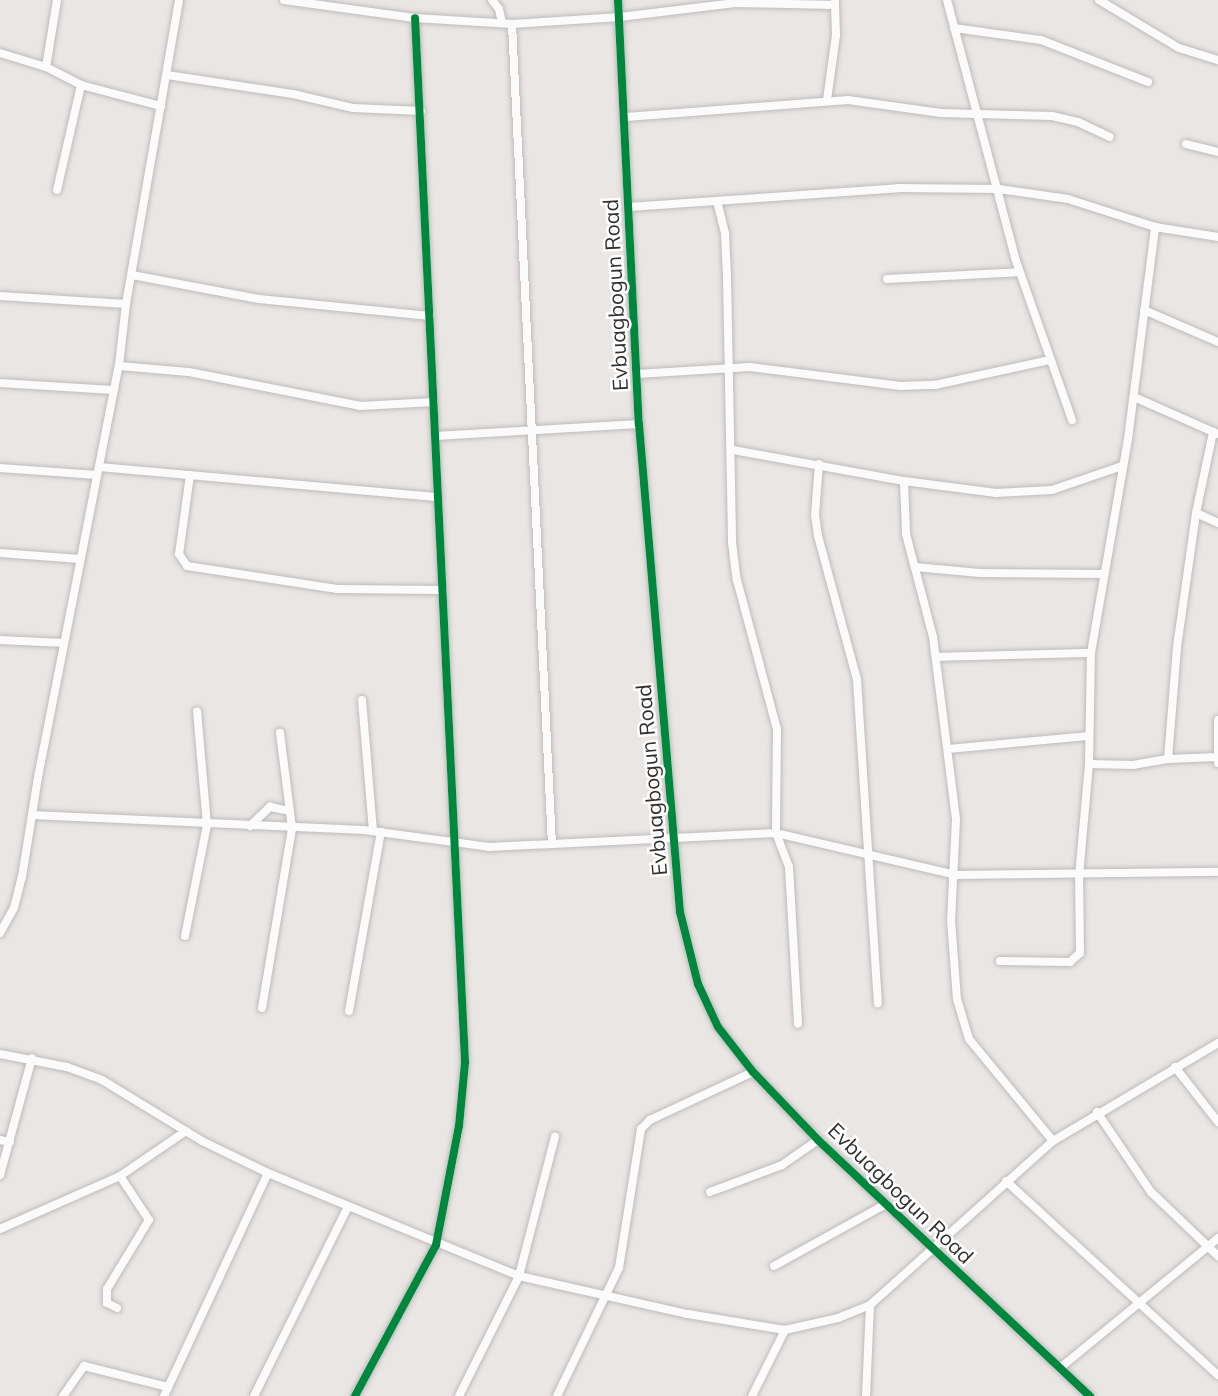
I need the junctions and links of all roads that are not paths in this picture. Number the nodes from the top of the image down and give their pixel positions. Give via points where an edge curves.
1 (57, 0) edge
2 (179, 0) edge
3 (284, 0) edge
4 (492, 0) edge
5 (618, 0) edge
6 (947, 0) edge
7 (1099, 0) edge
8 (835, 2) edge
9 (621, 17) junction
10 (415, 18) junction
11 (502, 23) junction
12 (512, 24) junction
13 (954, 28) junction
14 (0, 53) edge
15 (1218, 60) edge
16 (46, 67) junction
17 (167, 75) junction
18 (1148, 82) dead end
19 (81, 86) junction
20 (827, 100) junction
21 (161, 106) junction
22 (421, 111) junction
23 (977, 112) junction
24 (626, 117) junction
25 (1110, 137) dead end
26 (1186, 144) dead end
27 (1218, 152) edge
28 (999, 189) junction
29 (57, 190) dead end
30 (717, 201) junction
31 (629, 207) junction
32 (1155, 227) junction
33 (1218, 237) edge
34 (1019, 272) junction
35 (132, 275) junction
36 (887, 279) dead end
37 (0, 296) edge
38 (126, 304) junction
39 (1144, 310) junction
40 (430, 316) junction
41 (1218, 342) edge
42 (1050, 360) junction
43 (119, 366) junction
44 (730, 369) junction
45 (637, 374) junction
46 (0, 383) edge
47 (113, 390) junction
48 (1134, 397) junction
49 (434, 402) junction
50 (1072, 420) dead end
51 (639, 424) junction
52 (531, 431) junction
53 (1215, 433) edge
54 (435, 436) junction
55 (733, 450) junction
56 (819, 464) junction
57 (1122, 466) junction
58 (0, 468) edge
59 (98, 471) junction
60 (190, 476) junction
61 (904, 481) junction
62 (436, 497) junction
63 (1196, 513) junction
64 (1218, 523) edge
65 (0, 554) edge
66 (80, 559) junction
67 (915, 567) junction
68 (1102, 574) junction
69 (441, 590) junction
70 (0, 640) edge
71 (64, 643) junction
72 (1091, 654) junction
73 (936, 657) junction
74 (362, 700) dead end
75 (197, 711) dead end
76 (1218, 720) edge
77 (280, 733) dead end
78 (1089, 736) junction
79 (948, 749) junction
80 (1168, 759) junction
81 (1217, 760) edge
82 (1089, 764) junction
83 (290, 811) junction
84 (32, 815) junction
85 (207, 825) junction
86 (250, 826) junction
87 (292, 828) junction
88 (377, 831) junction
89 (776, 833) junction
90 (674, 836) junction
91 (456, 842) junction
92 (552, 844) junction
93 (868, 852) junction
94 (1218, 872) edge
95 (956, 875) junction
96 (1079, 876) junction
97 (0, 933) edge
98 (185, 936) dead end
99 (1000, 961) dead end
100 (878, 1003) dead end
101 (262, 1008) dead end
102 (349, 1011) dead end
103 (798, 1024) dead end
104 (1218, 1043) edge
105 (0, 1054) edge
106 (32, 1058) junction
107 (1175, 1067) junction
108 (753, 1072) junction
109 (1096, 1112) junction
110 (1218, 1122) edge
111 (186, 1131) junction
112 (555, 1137) dead end
113 (0, 1140) edge
114 (818, 1140) junction
115 (1053, 1141) junction
116 (10, 1142) junction
117 (268, 1173) junction
118 (0, 1175) edge
119 (120, 1176) junction
120 (1006, 1181) junction
121 (710, 1192) dead end
122 (886, 1204) junction
123 (348, 1207) junction
124 (0, 1229) edge
125 (1218, 1238) edge
126 (436, 1245) junction
127 (1208, 1246) junction
128 (934, 1250) junction
129 (1218, 1256) edge
130 (774, 1266) dead end
131 (519, 1276) junction
132 (608, 1296) junction
133 (1141, 1303) junction
134 (870, 1305) junction
135 (117, 1308) dead end
136 (784, 1330) junction
137 (1060, 1368) junction
138 (1218, 1375) edge
139 (168, 1387) junction
140 (63, 1396) edge
141 (164, 1396) edge
142 (254, 1396) edge
143 (355, 1396) edge
144 (459, 1396) edge
145 (556, 1396) edge
146 (752, 1396) edge
147 (866, 1396) edge
148 (1090, 1396) edge

1 - 16 street
2 - 17 street
3 - 10 street
4 - 11 street
5 - 9 street, Evbuagbogun Road
6 - 13 street
7 - 15 street via 1179,48
8 - 9 street via 735,3
8 - 20 street via 836,34
9 - 12 street
9 - 24 street, Evbuagbogun Road
10 - 11 street
10 - 22 street
11 - 12 street
12 - 52 street
13 - 18 street via 1041,40
13 - 23 street
14 - 16 street
16 - 19 street
17 - 21 street
17 - 22 street via 292,94 353,108
19 - 21 street
19 - 29 street
20 - 23 street via 858,100 941,113
20 - 24 street
21 - 35 street
22 - 40 street
23 - 25 street via 1052,116 1078,122
23 - 28 street
24 - 31 street, Evbuagbogun Road
26 - 27 street
28 - 30 street via 898,188
28 - 32 street via 1068,199
28 - 34 street
30 - 31 street
30 - 44 street via 725,234
31 - 45 street, Evbuagbogun Road
32 - 33 street
32 - 39 street
34 - 36 street
34 - 42 street
35 - 38 street
35 - 40 street via 259,299
37 - 38 street
38 - 43 street
39 - 41 street
39 - 48 street
40 - 49 street
42 - 44 street via 935,385 901,386 750,367
42 - 50 street
43 - 47 street
43 - 49 street via 189,372 360,406
44 - 45 street
44 - 55 street
45 - 51 street, Evbuagbogun Road
46 - 47 street
47 - 59 street
48 - 53 street
48 - 57 street
49 - 54 street
51 - 52 street
51 - 90 street, Evbuagbogun Road
52 - 54 street
52 - 92 street
53 - 63 street
54 - 62 street
55 - 56 street
55 - 89 street via 732,542 736,580 777,729
56 - 61 street
56 - 93 street via 815,515 857,680
57 - 61 street via 1052,490 1033,492 996,493
57 - 68 street
58 - 59 street
59 - 60 street
59 - 66 street
60 - 62 street
60 - 69 street via 178,554 187,566 337,588
61 - 67 street via 906,534
62 - 69 street
63 - 64 street
63 - 80 street via 1177,647
65 - 66 street
66 - 71 street
67 - 68 street via 980,573
67 - 73 street
68 - 72 street
69 - 91 street
70 - 71 street
71 - 84 street
72 - 73 street
72 - 78 street
73 - 79 street
74 - 88 street
75 - 85 street
76 - 81 street
77 - 83 street
78 - 79 street
78 - 82 street
79 - 95 street via 956,819
80 - 81 street
80 - 82 street via 1133,765
82 - 96 street
83 - 86 street via 270,807
83 - 87 street
84 - 85 street
84 - 97 street via 14,909
85 - 86 street
85 - 98 street
86 - 87 street
87 - 88 street
87 - 101 street
88 - 91 street
88 - 102 street
89 - 90 street
89 - 93 street
89 - 103 street via 789,867
90 - 92 street
90 - 108 street, Evbuagbogun Road via 680,912 698,984 718,1027
91 - 92 street via 489,847
91 - 126 street via 465,1062 459,1126
93 - 95 street
93 - 100 street
94 - 96 street
95 - 96 street
95 - 115 street via 951,920 957,999 969,1039
96 - 99 street via 1082,942 1077,958 1070,962
104 - 107 street
105 - 106 street
106 - 111 street via 102,1080
106 - 116 street
107 - 109 street
107 - 110 street
108 - 114 street, Evbuagbogun Road
108 - 132 street via 650,1120 641,1128 626,1242
109 - 115 street
109 - 127 street via 1150,1192
111 - 117 street
111 - 119 street
112 - 131 street
113 - 116 street
114 - 121 street via 782,1164
114 - 122 street, Evbuagbogun Road
115 - 120 street
116 - 118 street
117 - 123 street
117 - 139 street
119 - 124 street
119 - 135 street via 149,1220 107,1289 107,1303
120 - 128 street
120 - 133 street
122 - 128 street, Evbuagbogun Road
122 - 130 street
123 - 126 street
123 - 142 street
125 - 127 street
126 - 131 street
126 - 143 street
127 - 129 street
127 - 133 street
128 - 134 street
128 - 137 street, Evbuagbogun Road
131 - 132 street
131 - 144 street
132 - 136 street
132 - 145 street
133 - 137 street
133 - 138 street
134 - 136 street via 838,1318
134 - 147 street
136 - 146 street
137 - 148 street, Evbuagbogun Road
139 - 140 street via 84,1366
139 - 141 street

